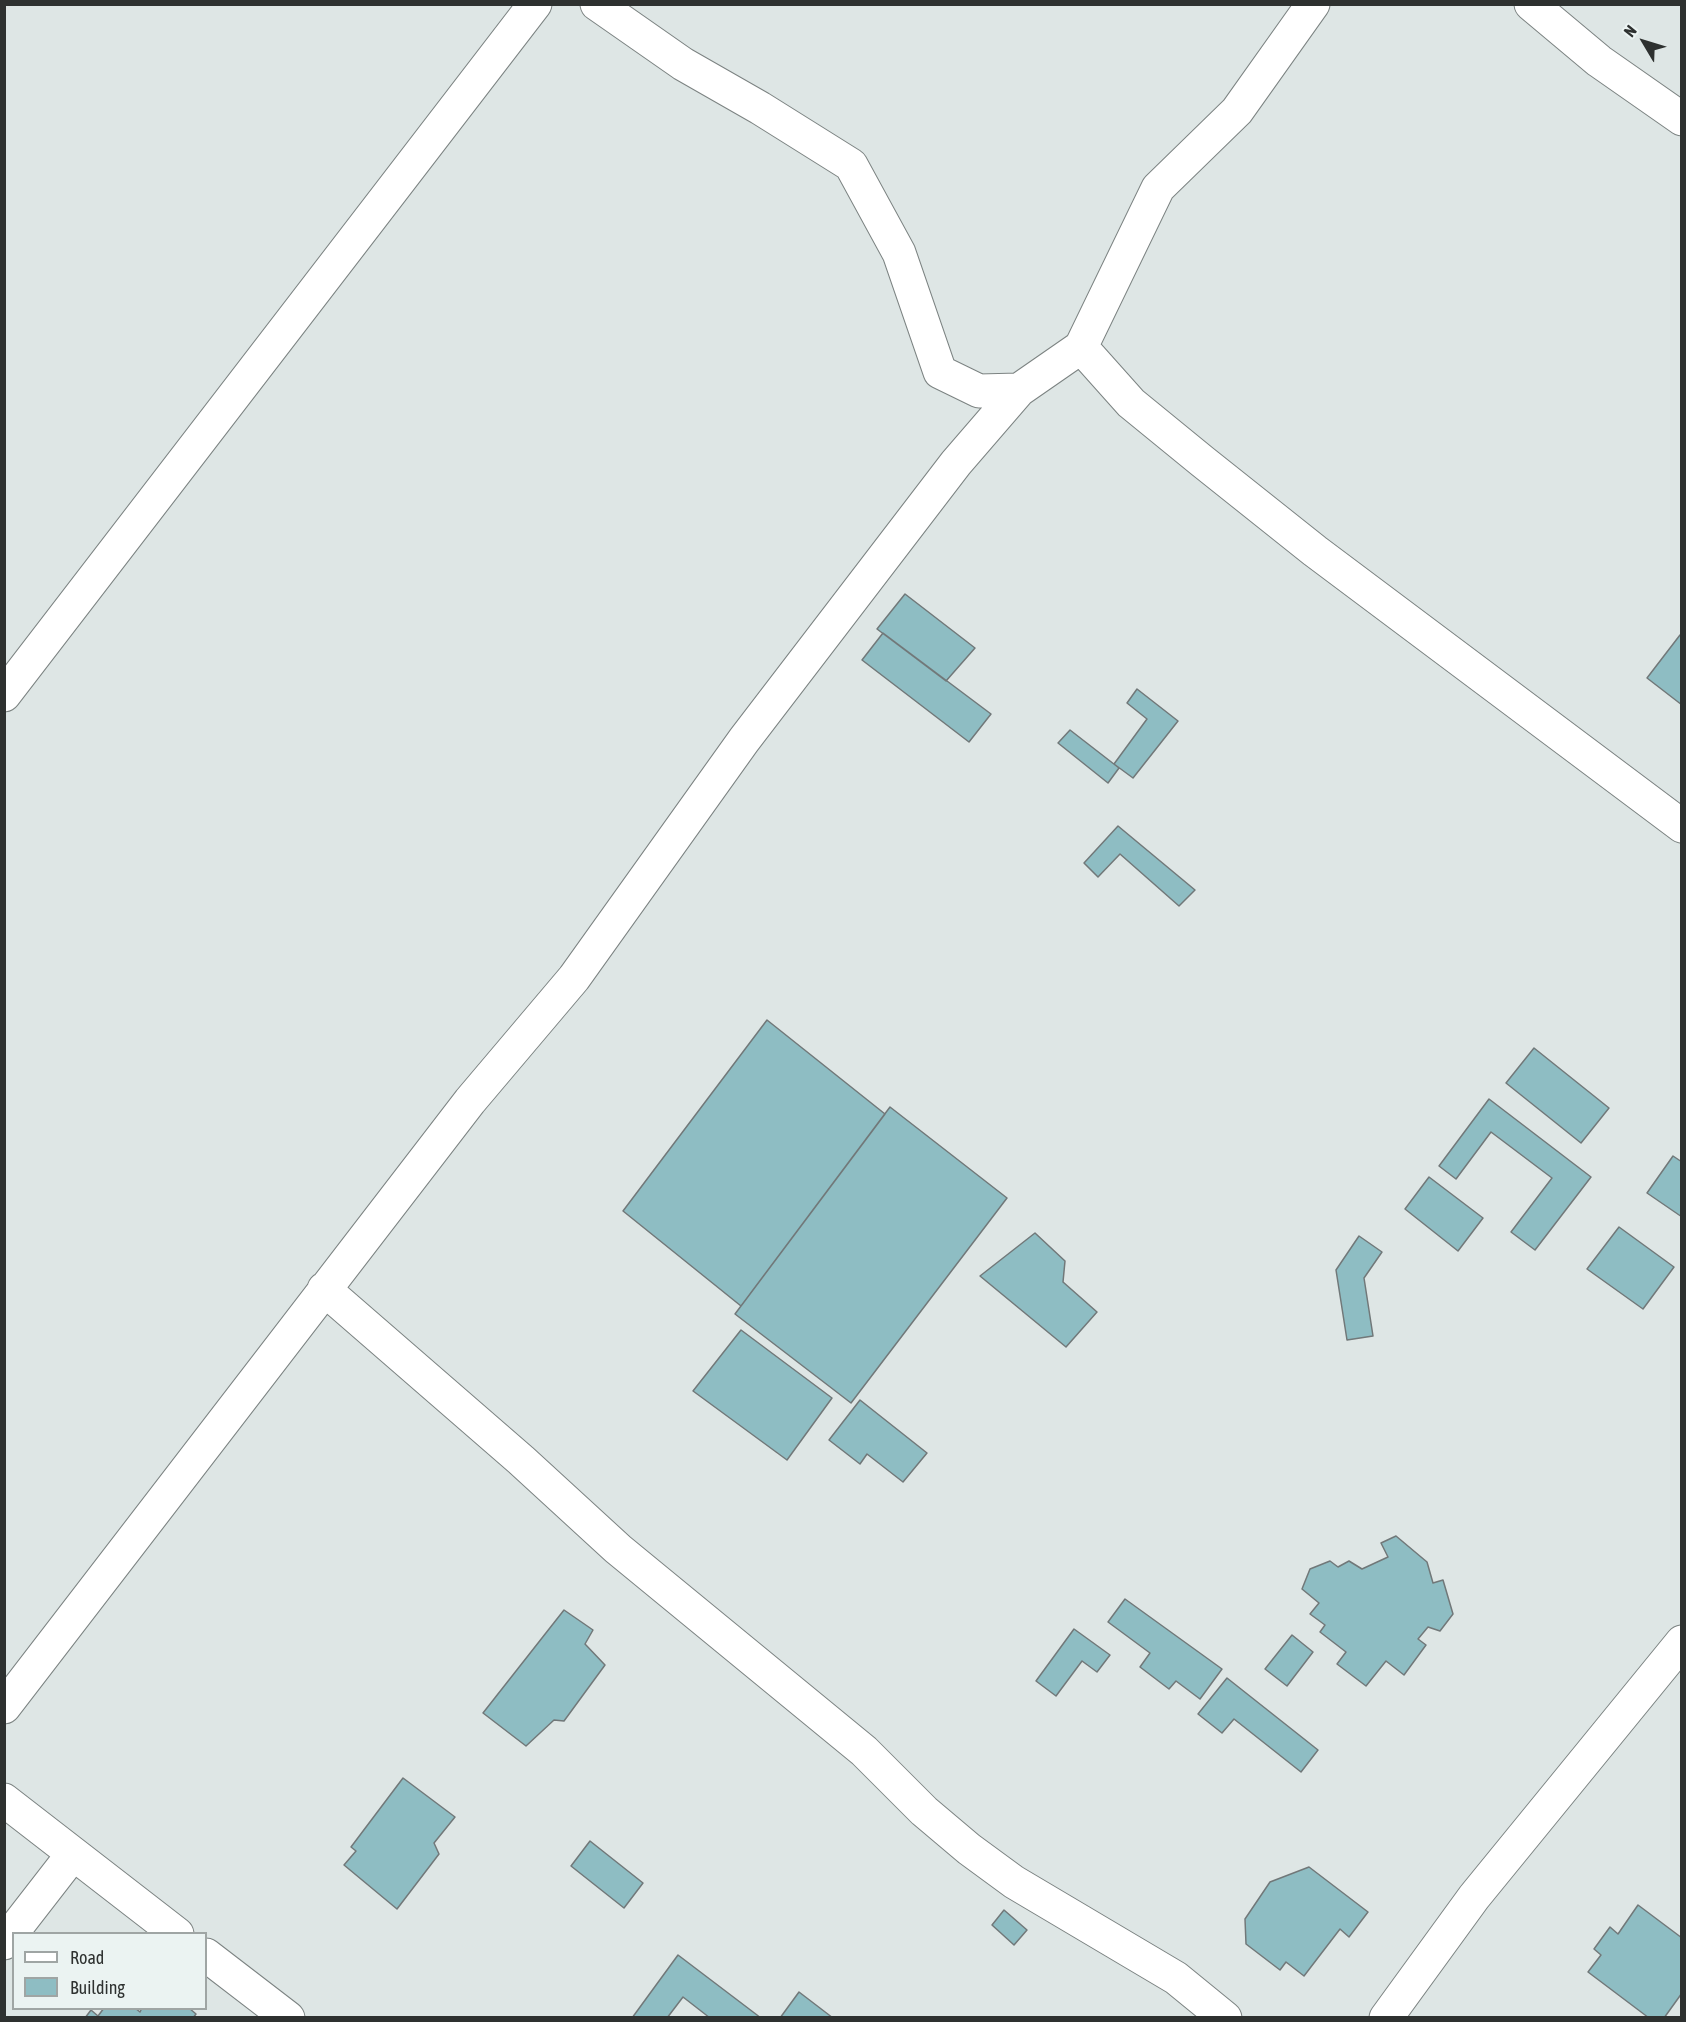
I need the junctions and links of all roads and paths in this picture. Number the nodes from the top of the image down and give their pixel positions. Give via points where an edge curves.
1 (535, 4) edge
2 (597, 4) edge
3 (1313, 4) edge
4 (1532, 4) edge
5 (1682, 119) edge
6 (1081, 347) junction
7 (1019, 390) junction
8 (4, 695) edge
9 (1682, 826) edge
10 (324, 1289) junction
11 (1682, 1642) edge
12 (4, 1707) edge
13 (4, 1800) edge
14 (73, 1854) junction
15 (13, 1932) edge
16 (174, 1932) edge
17 (207, 1956) edge
18 (288, 2018) edge
19 (1225, 2018) edge
20 (1386, 2018) edge

1 - 8 street
2 - 7 street via 684,64 851,165 899,253 940,372 979,391
3 - 6 street via 1237,111 1158,188
4 - 5 street via 1599,61
6 - 7 street
6 - 9 street via 1131,403 1271,517
7 - 10 street via 956,463 744,740 574,978 470,1101
10 - 12 street
10 - 19 street via 618,1549 864,1751 969,1849 1014,1882 1176,1978
11 - 20 street via 1474,1897
13 - 14 street
14 - 15 street
14 - 16 street
17 - 18 street

